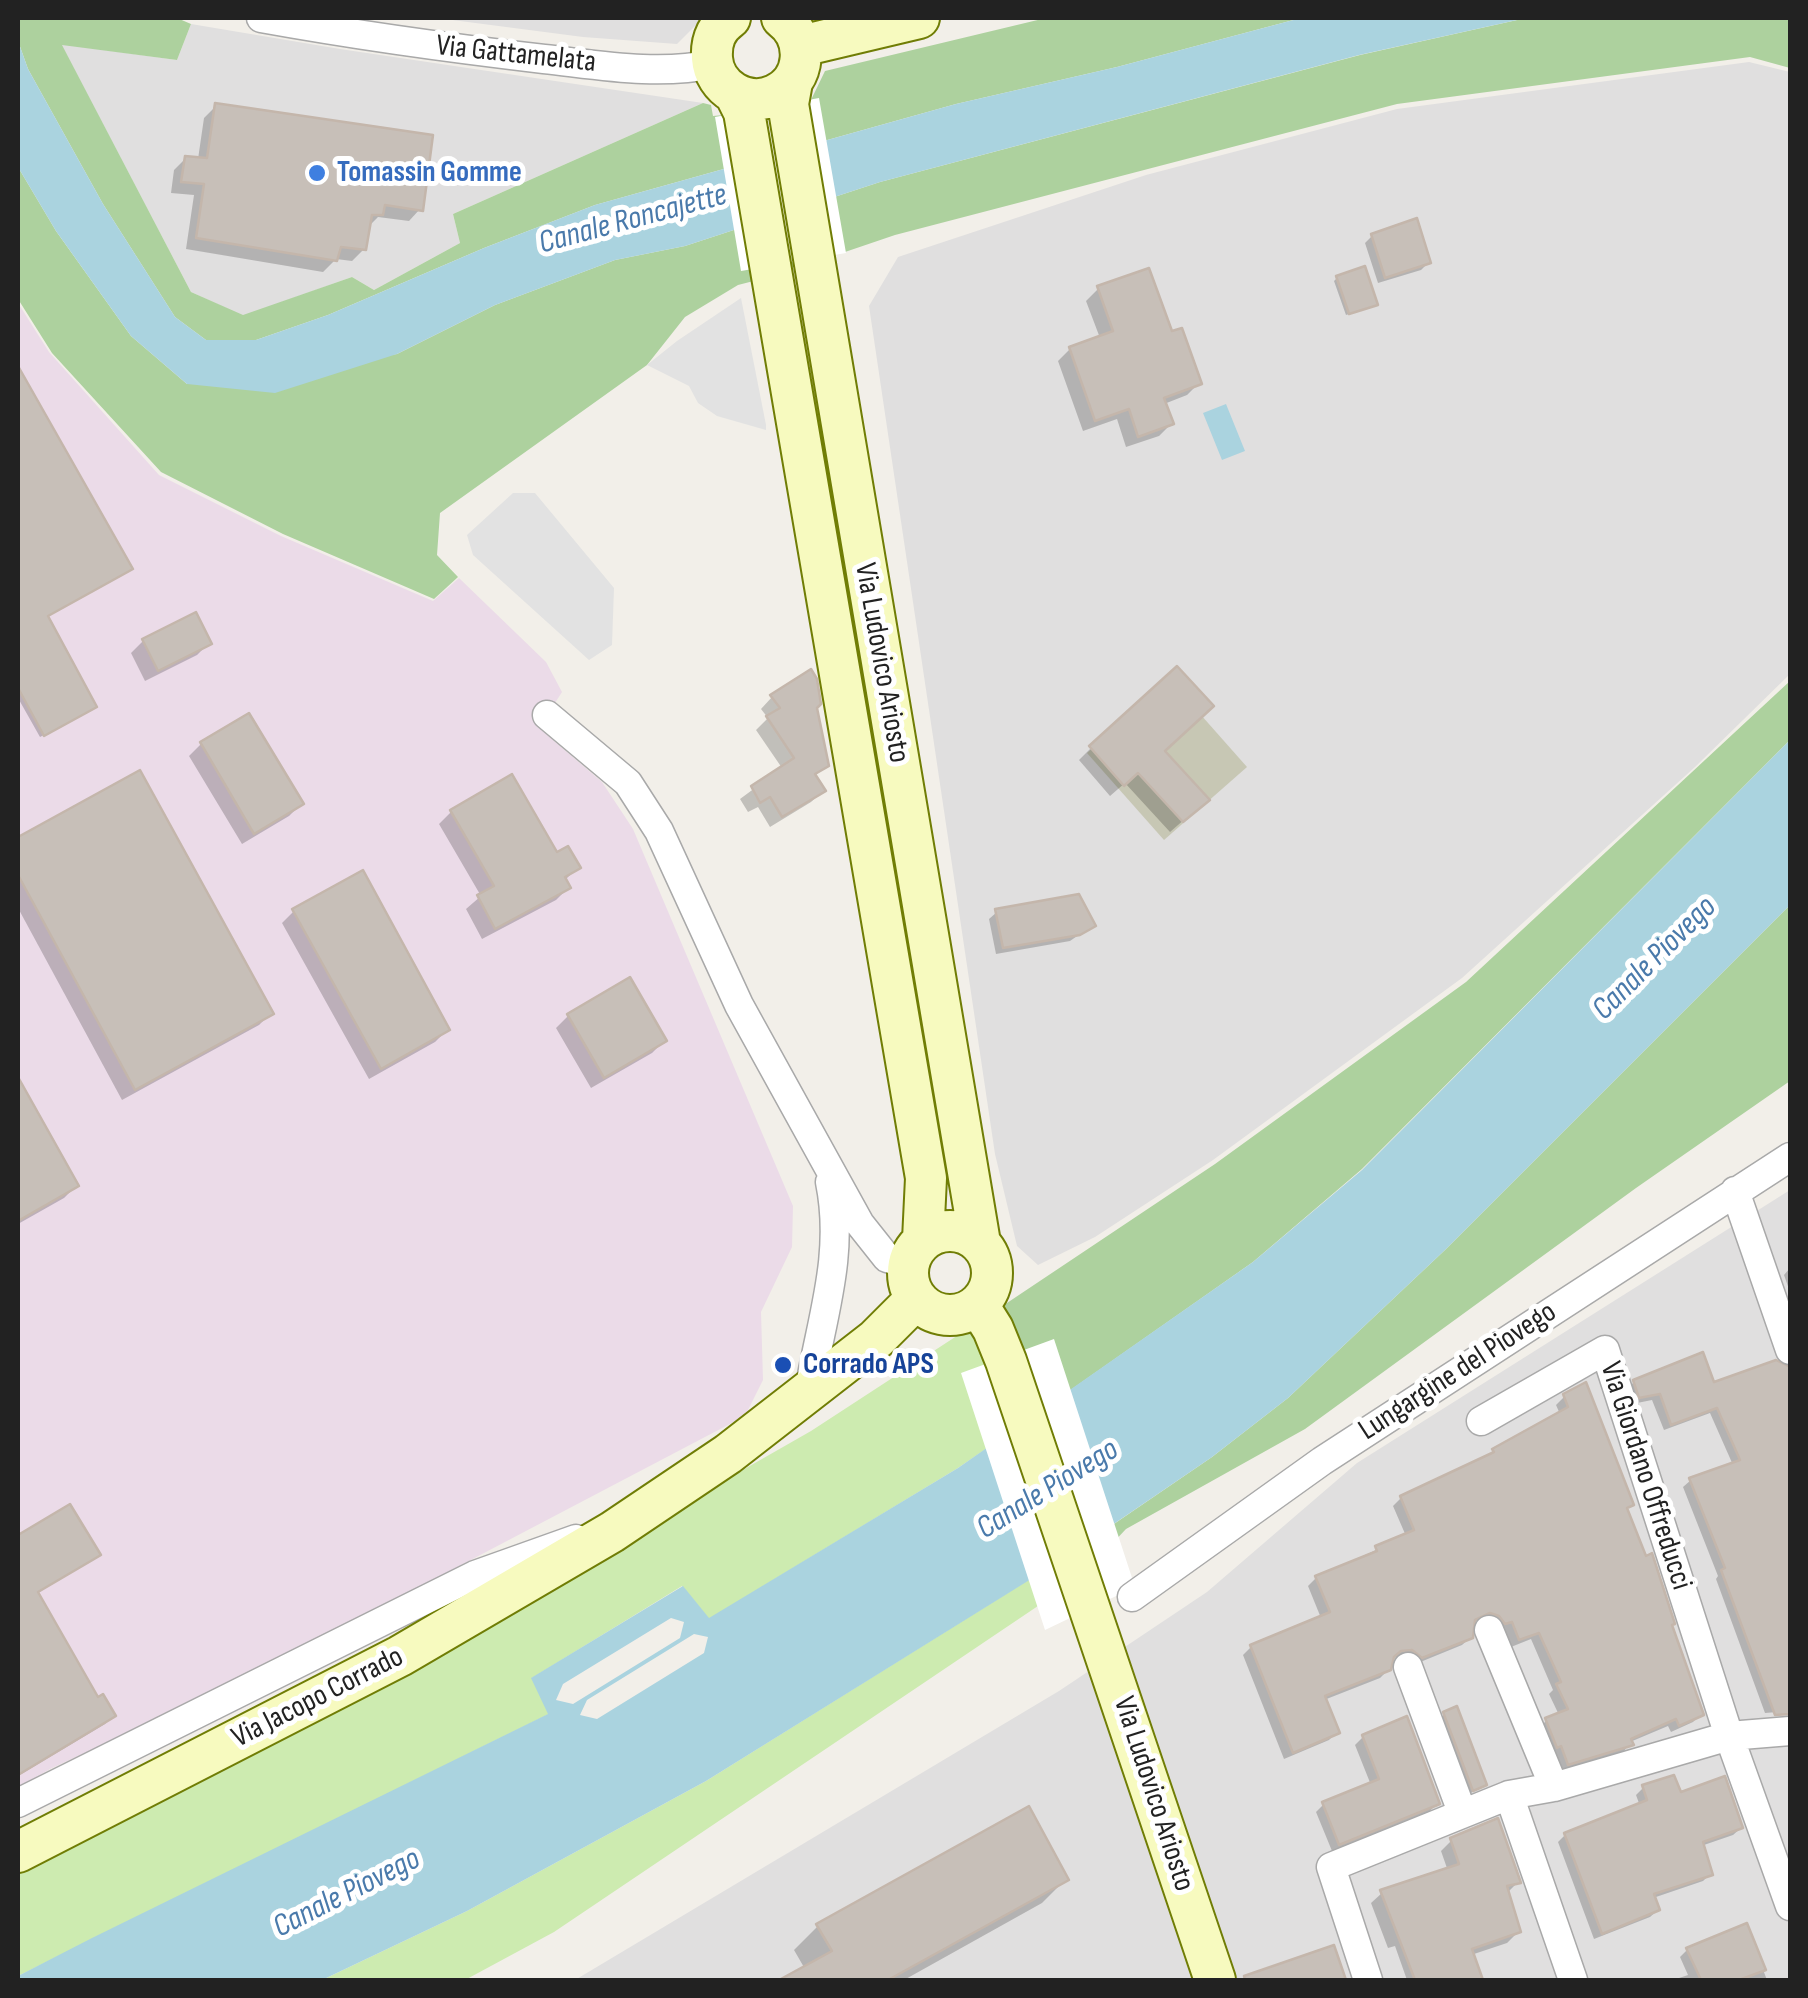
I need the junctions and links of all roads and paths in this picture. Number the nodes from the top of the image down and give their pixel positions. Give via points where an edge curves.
1 (262, 18) edge
2 (730, 18) edge
3 (918, 18) edge
4 (791, 62) edge
5 (731, 90) junction
6 (547, 715) dead end
7 (1790, 1157) edge
8 (827, 1166) junction
9 (1735, 1191) junction
10 (980, 1244) junction
11 (916, 1268) junction
12 (978, 1305) junction
13 (1790, 1350) edge
14 (809, 1392) junction
15 (1481, 1422) dead end
16 (612, 1532) junction
17 (1132, 1597) dead end
18 (1489, 1630) dead end
19 (1408, 1667) dead end
20 (1790, 1730) edge
21 (1730, 1736) junction
22 (1554, 1787) junction
23 (1509, 1795) junction
24 (18, 1803) edge
25 (1462, 1812) junction
26 (18, 1852) edge
27 (1790, 1906) edge
28 (1215, 1980) edge
29 (1368, 1980) edge
30 (1573, 1980) edge

1 - 5 street, Via Gattamelata via 438,47 664,70
2 - 5 main road via 712,46
3 - 4 main road
4 - 5 main road via 776,95 755,99
4 - 10 main road, Via Ludovico Ariosto via 814,256
5 - 11 main road, Via Ludovico Ariosto via 771,266 926,1178
6 - 8 street via 628,784 659,831 739,1005
7 - 9 street, Lungargine del Piovego
8 - 11 street via 878,1248
8 - 14 street via 834,1273
9 - 13 street
9 - 17 street, Lungargine del Piovego via 1322,1461
10 - 11 main road via 952,1231
10 - 12 main road via 994,1280
11 - 12 main road via 929,1310 945,1316
11 - 14 main road, Via Jacopo Corrado via 876,1339
12 - 28 main road, Via Ludovico Ariosto via 1006,1360
14 - 16 main road, Via Jacopo Corrado
15 - 21 street, Via Giordano Offreducci via 1605,1350
16 - 24 street, Via Jacopo Corrado via 562,1542 475,1575
16 - 26 main road, Via Jacopo Corrado via 400,1656
18 - 22 street
19 - 25 street
20 - 21 street
21 - 22 street
21 - 27 street
22 - 23 street
23 - 25 street
23 - 30 street
25 - 29 street via 1331,1867

